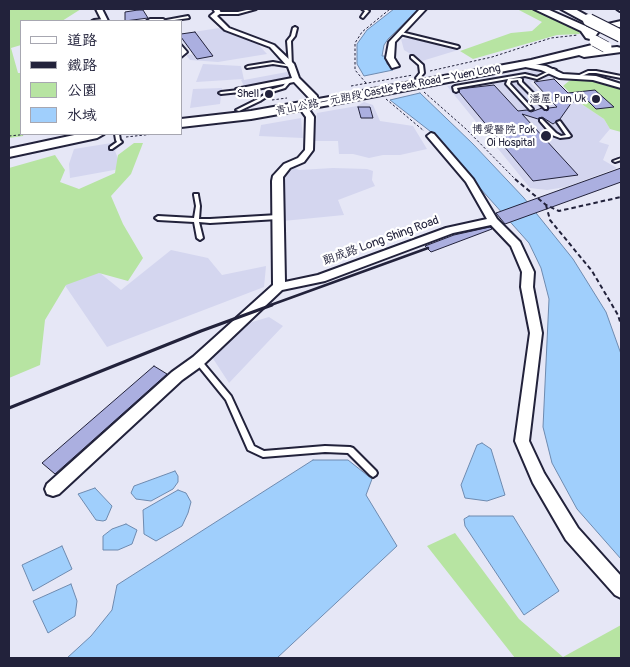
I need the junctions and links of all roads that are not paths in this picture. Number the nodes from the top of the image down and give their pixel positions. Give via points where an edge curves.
1 (99, 9) edge
2 (232, 9) edge
3 (254, 9) edge
4 (363, 9) edge
5 (422, 9) edge
6 (540, 9) edge
7 (567, 9) edge
8 (577, 9) edge
9 (217, 11) edge
10 (238, 13) junction
11 (604, 14) edge
12 (188, 17) dead end
13 (363, 17) dead end
14 (621, 19) edge
15 (105, 20) edge
16 (169, 20) edge
17 (621, 24) edge
18 (295, 28) dead end
19 (400, 33) junction
20 (605, 42) edge
21 (457, 47) dead end
22 (412, 57) dead end
23 (523, 59) junction
24 (504, 60) junction
25 (538, 61) junction
26 (396, 64) dead end
27 (291, 66) junction
28 (248, 67) dead end
29 (554, 70) junction
30 (575, 77) junction
31 (621, 77) edge
32 (415, 78) junction
33 (537, 78) junction
34 (520, 79) junction
35 (292, 80) junction
36 (620, 86) edge
37 (239, 91) joint
38 (456, 91) dead end
39 (221, 93) dead end
40 (531, 93) junction
41 (518, 94) junction
42 (314, 98) junction
43 (302, 106) junction
44 (546, 108) dead end
45 (238, 110) junction
46 (531, 110) dead end
47 (182, 116) edge
48 (541, 120) dead end
49 (559, 122) dead end
50 (182, 123) edge
51 (51, 135) edge
52 (92, 135) edge
53 (117, 135) edge
54 (431, 136) road end
55 (9, 143) edge
56 (112, 148) dead end
57 (9, 153) edge
58 (621, 159) edge
59 (615, 161) dead end
60 (196, 195) dead end
61 (278, 217) junction
62 (158, 218) dead end
63 (197, 219) junction
64 (493, 222) junction
65 (200, 238) dead end
66 (279, 286) junction
67 (198, 361) junction
68 (373, 473) dead end
69 (53, 489) dead end
70 (621, 589) edge

1 - 15 street
2 - 10 lane
3 - 10 lane
4 - 13 lane via 367,11
5 - 19 street
6 - 20 main road via 586,29
7 - 11 highway
8 - 11 highway
9 - 10 lane
9 - 27 street via 214,16 227,29 272,46
11 - 14 main road
11 - 17 highway
11 - 20 highway, bridge
12 - 16 lane
17 - 20 main road via 593,30
18 - 27 lane via 289,41
19 - 21 lane
19 - 26 street via 392,42
20 - 24 main road, 青山公路－元朗段 Castle Peak Road – Yuen Long
20 - 25 main road, 青山公路－元朗段 Castle Peak Road – Yuen Long
20 - 29 main road
22 - 32 lane via 421,65
23 - 24 main road
23 - 25 main road, 青山公路－元朗段 Castle Peak Road – Yuen Long
23 - 29 street
23 - 43 main road, 青山公路－元朗段 Castle Peak Road – Yuen Long
24 - 32 main road, 青山公路－元朗段 Castle Peak Road – Yuen Long
25 - 29 main road
27 - 28 lane via 273,63
27 - 35 street
29 - 30 street
29 - 33 lane
30 - 31 lane via 588,72
30 - 36 street
32 - 42 main road, 青山公路－元朗段 Castle Peak Road – Yuen Long
33 - 34 lane
33 - 38 lane via 525,74 455,87
34 - 40 lane
34 - 41 lane via 508,82
35 - 37 street
35 - 42 street
35 - 45 lane via 287,86
37 - 39 lane
40 - 41 lane
40 - 44 lane
41 - 46 lane
42 - 45 main road, 青山公路－元朗段 Castle Peak Road – Yuen Long
43 - 50 main road, 青山公路－元朗段 Castle Peak Road – Yuen Long
43 - 61 street via 310,117 309,150 301,160 287,166 278,176
45 - 47 main road, 青山公路－元朗段 Castle Peak Road – Yuen Long
48 - 49 lane via 554,134 569,136
51 - 55 main road
52 - 57 main road
53 - 56 lane via 120,142
54 - 64 street via 470,181
58 - 59 lane
60 - 63 lane
61 - 63 lane
61 - 66 street
62 - 63 lane
63 - 65 lane
64 - 66 street, 朗成路 Long Shing Road via 450,230 321,278
64 - 70 street via 516,244 528,272 527,287 536,333 522,441 538,478 572,534
66 - 67 street
67 - 68 lane via 229,398 251,448 263,454 350,450
67 - 69 street via 177,376

